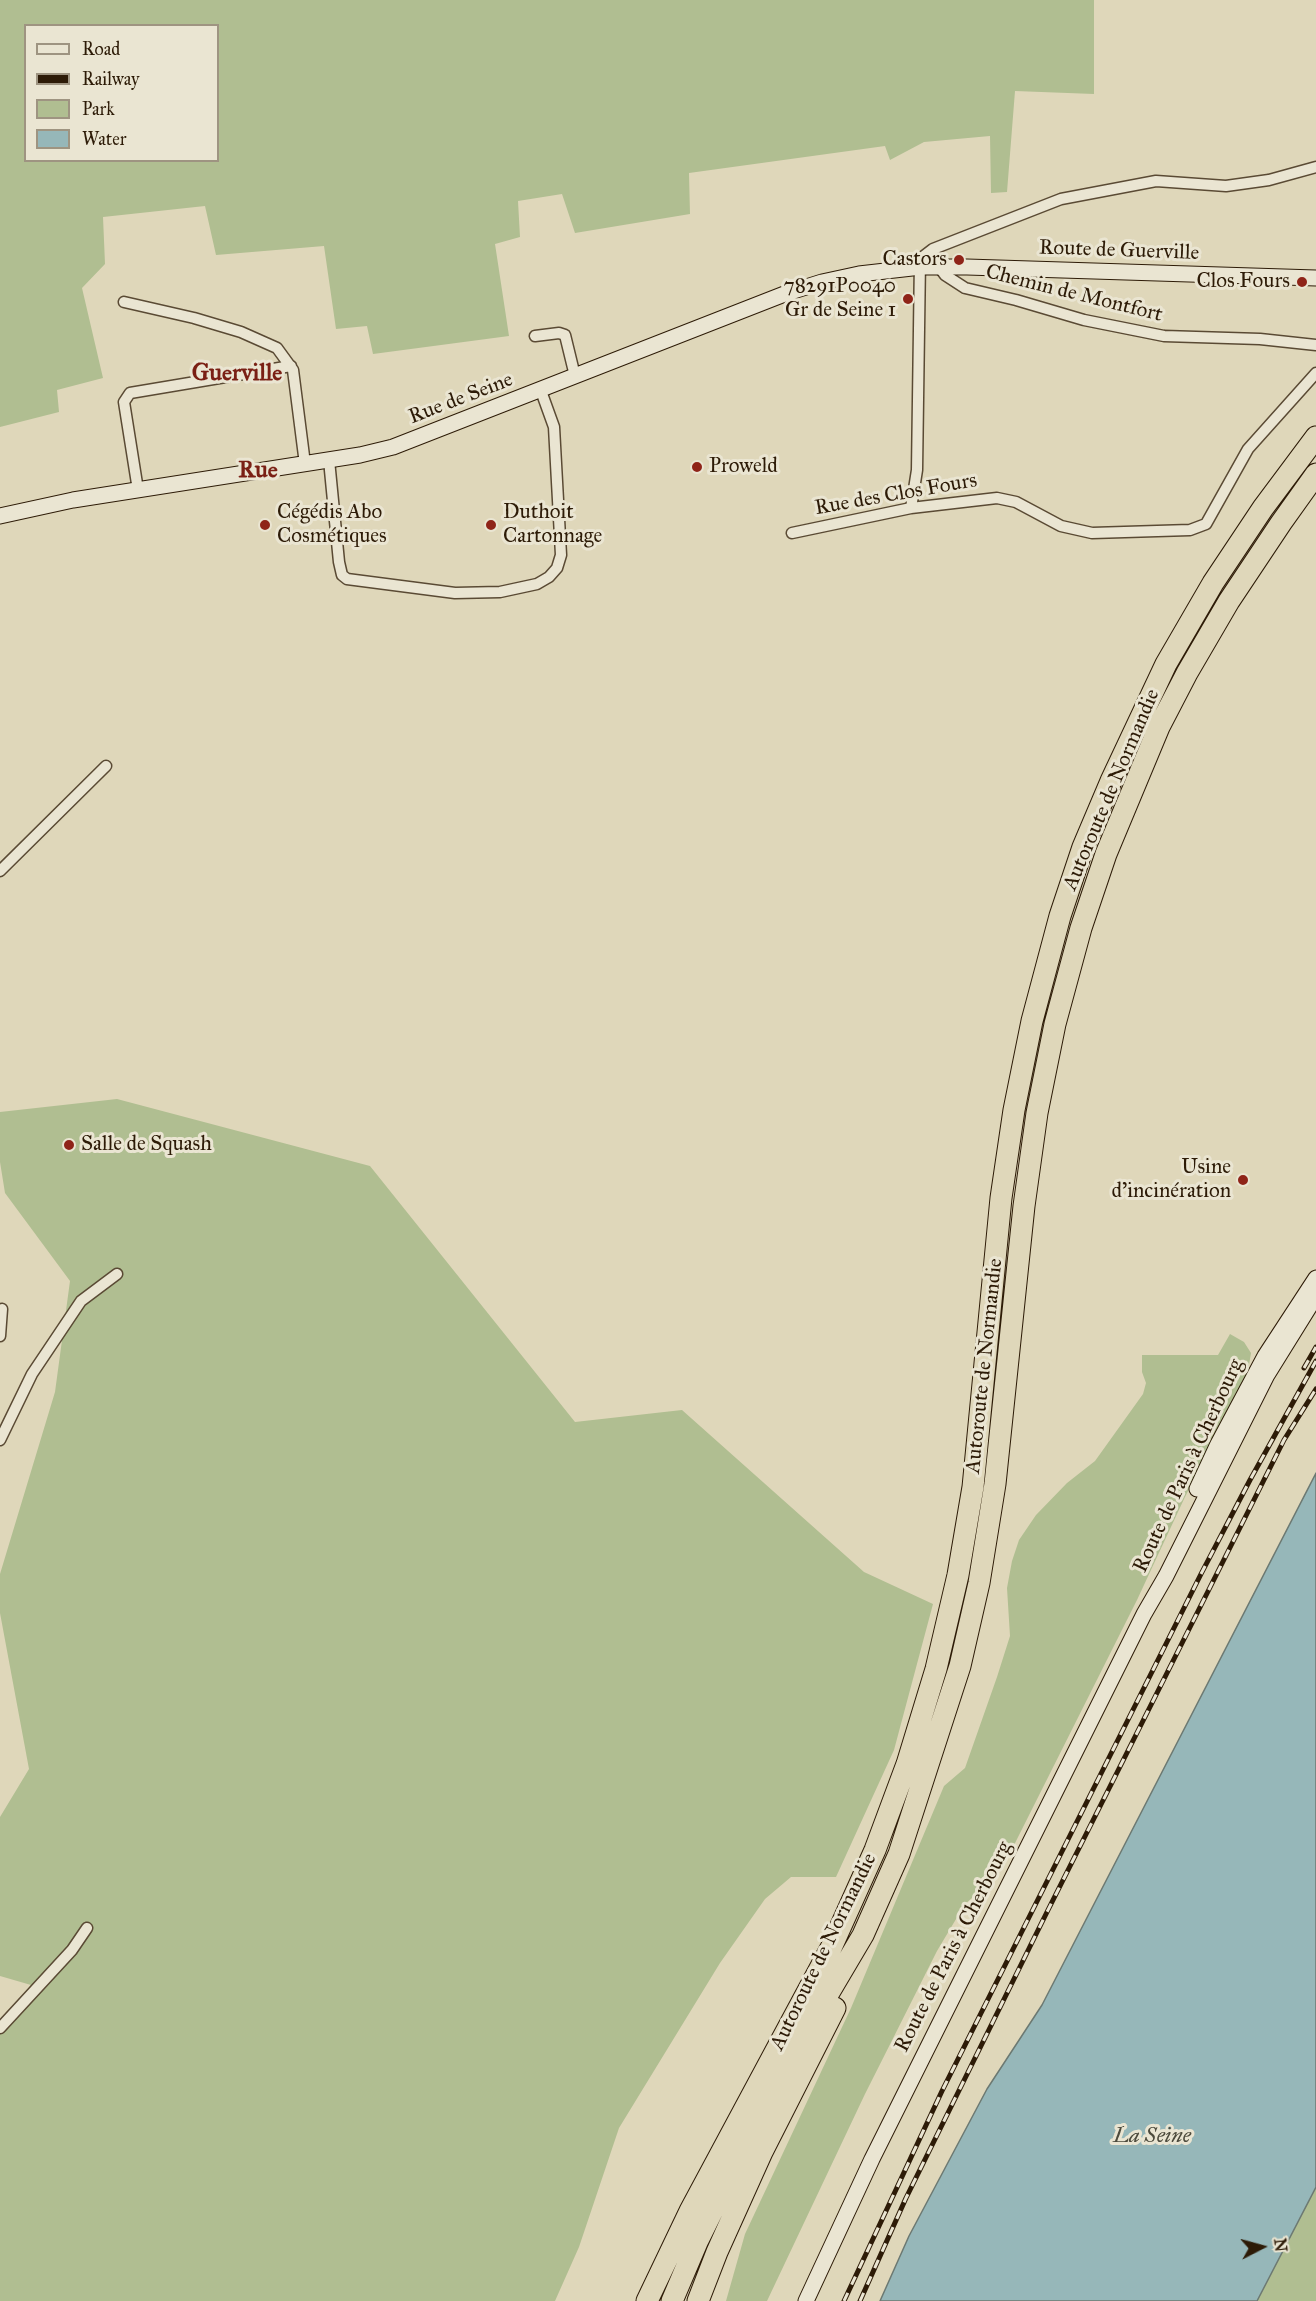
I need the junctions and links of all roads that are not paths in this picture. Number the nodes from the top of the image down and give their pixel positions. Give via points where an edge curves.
1 (1316, 167) edge
2 (921, 267) junction
3 (939, 267) junction
4 (1316, 278) edge
5 (124, 302) dead end
6 (535, 336) dead end
7 (1316, 345) edge
8 (291, 366) junction
9 (1316, 373) edge
10 (575, 376) junction
11 (541, 391) junction
12 (1316, 437) edge
13 (329, 460) junction
14 (305, 464) junction
15 (1316, 474) edge
16 (138, 490) junction
17 (911, 508) junction
18 (0, 516) edge
19 (792, 533) dead end
20 (106, 766) dead end
21 (0, 871) edge
22 (117, 1274) dead end
23 (1316, 1278) edge
24 (1316, 1296) edge
25 (2, 1309) dead end
26 (0, 1336) edge
27 (0, 1440) edge
28 (1144, 1614) junction
29 (87, 1928) dead end
30 (862, 1935) junction
31 (0, 2028) edge
32 (647, 2301) edge
33 (672, 2301) edge
34 (698, 2301) edge
35 (807, 2301) edge

1 - 2 street via 1269,180 1226,186 1155,181 1061,200 933,249 920,259
2 - 3 main road, Route de Guerville
2 - 10 main road, Rue de Seine via 822,282
2 - 17 street via 917,470
3 - 4 main road, Route de Guerville
3 - 7 street, Chemin de Montfort via 965,288 1096,322 1164,336
5 - 8 street via 241,332 277,348
6 - 10 street via 565,335
8 - 14 street
8 - 16 street via 130,393 124,402
9 - 17 street, Rue des Clos Fours via 1248,449 1206,524 1190,530 1092,533 1061,526 1016,502 997,498
10 - 11 main road, Rue de Seine
11 - 13 main road, Rue de Seine via 393,447
11 - 13 street via 554,427 561,555 549,578 537,584 500,592 455,593 347,579 339,562
12 - 32 highway, Autoroute de Normandie via 1213,583 1167,664 1083,847 1032,1021 1014,1110 1001,1198 973,1487 936,1669 875,1850 836,1937 690,2211
13 - 14 main road, Rue de Seine
14 - 16 main road, Rue de Seine
15 - 30 highway, Autoroute de Normandie via 1229,602 1187,673 1159,727 1094,889 1056,1024 1037,1113 995,1484 979,1583 960,1666 900,1854
16 - 18 main road, Rue de Seine
17 - 19 street, Rue des Clos Fours
20 - 21 street
22 - 27 street via 81,1301 32,1374
23 - 28 main road, Route de Paris à Cherbourg via 1265,1356 1218,1444
24 - 28 main road, Route de Paris à Cherbourg via 1267,1375
25 - 26 street
28 - 35 main road, Route de Paris à Cherbourg via 893,2116
29 - 31 street via 72,1950
30 - 33 highway, Autoroute de Normandie via 778,2081 698,2240
30 - 34 highway via 850,1978 762,2152

